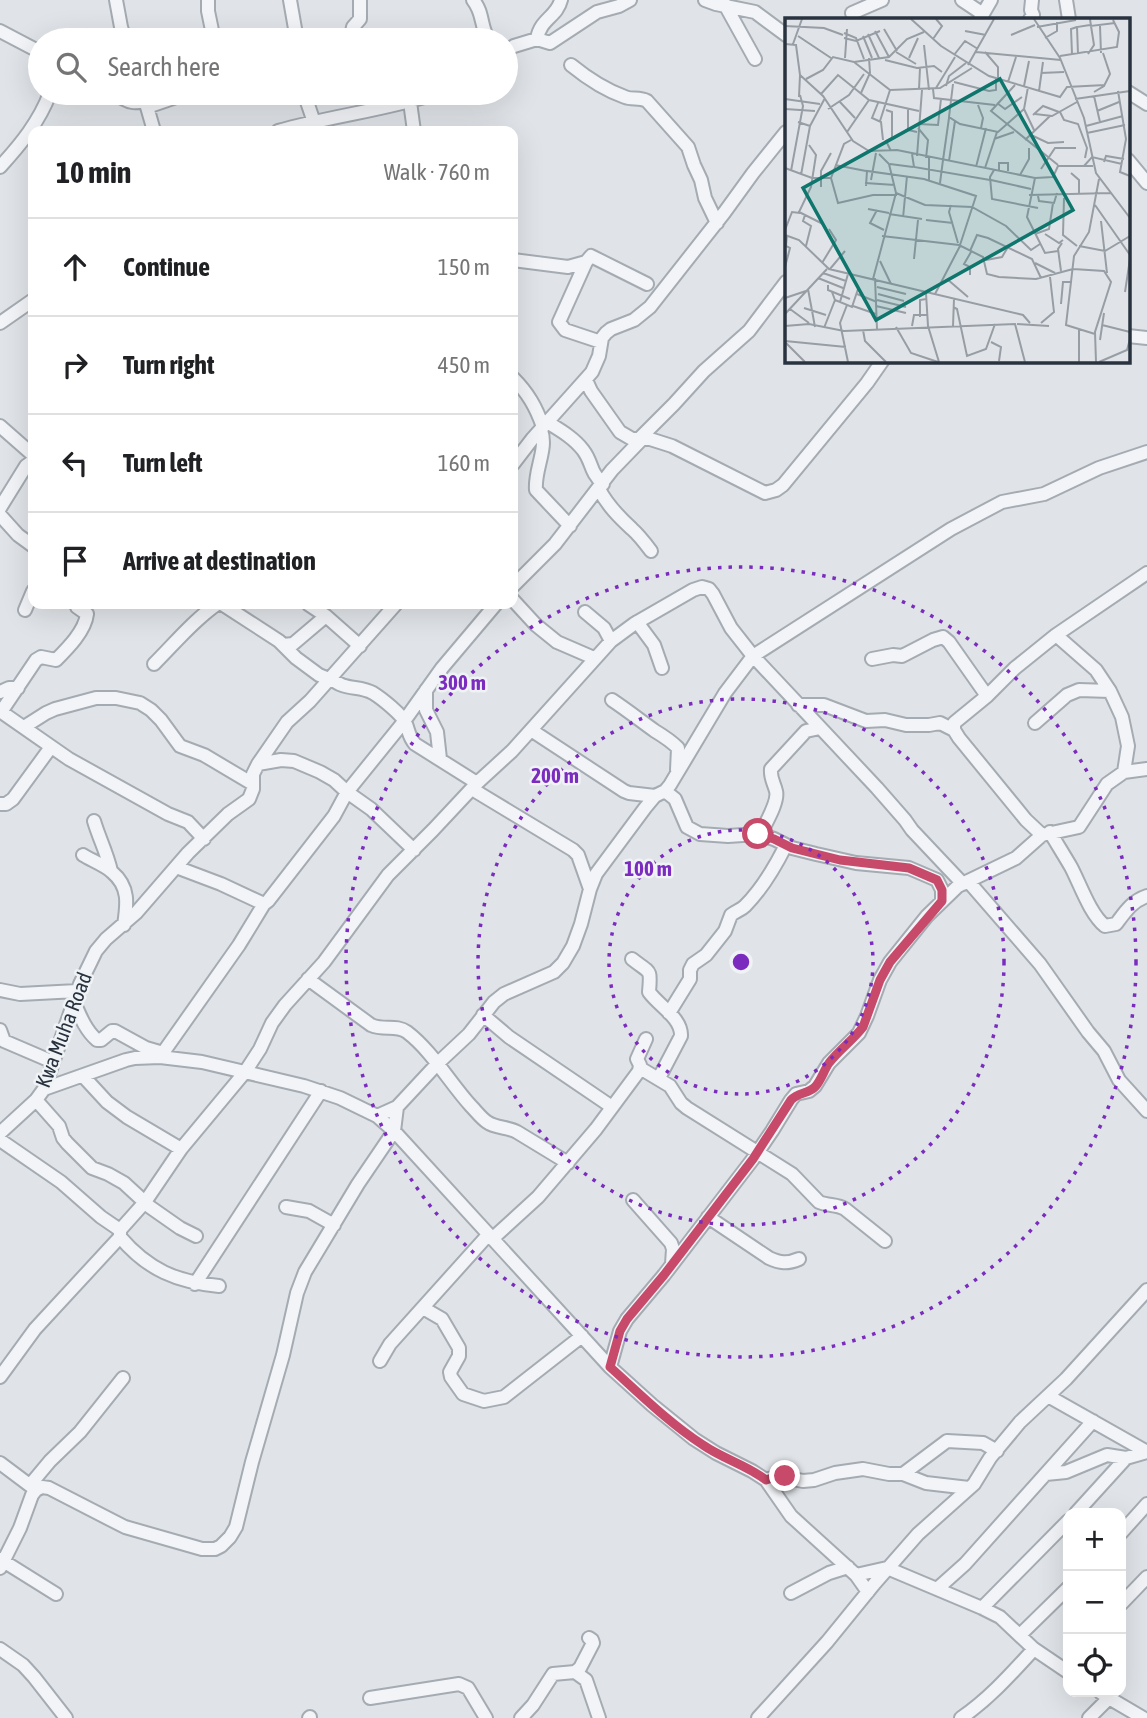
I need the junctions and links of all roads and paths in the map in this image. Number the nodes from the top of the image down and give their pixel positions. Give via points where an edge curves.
1 (116, 0) edge
2 (212, 0) edge
3 (290, 0) edge
4 (360, 0) edge
5 (561, 0) edge
6 (630, 0) edge
7 (705, 0) edge
8 (882, 0) edge
9 (962, 0) edge
10 (991, 0) edge
11 (1032, 0) edge
12 (1066, 0) edge
13 (481, 3) edge
14 (724, 3) edge
15 (599, 6) edge
16 (850, 11) edge
17 (982, 17) edge
18 (1033, 18) edge
19 (1069, 18) edge
20 (121, 28) edge
21 (212, 28) edge
22 (295, 28) edge
23 (353, 28) edge
24 (484, 28) edge
25 (0, 31) edge
26 (785, 34) edge
27 (537, 39) junction
28 (518, 45) edge
29 (28, 46) edge
30 (755, 58) dead end
31 (570, 65) dead end
32 (1130, 93) edge
33 (1147, 104) edge
34 (45, 105) edge
35 (146, 105) edge
36 (308, 105) edge
37 (398, 105) edge
38 (410, 105) edge
39 (34, 126) edge
40 (151, 126) edge
41 (316, 126) edge
42 (413, 126) edge
43 (785, 133) edge
44 (28, 135) edge
45 (1130, 162) edge
46 (0, 167) edge
47 (1145, 179) edge
48 (717, 223) junction
49 (518, 261) edge
50 (586, 262) junction
51 (785, 283) edge
52 (647, 284) dead end
53 (28, 303) edge
54 (3, 316) edge
55 (601, 342) junction
56 (882, 362) edge
57 (586, 380) junction
58 (518, 383) edge
59 (0, 426) edge
60 (544, 426) junction
61 (640, 440) junction
62 (28, 451) edge
63 (1147, 452) edge
64 (518, 458) edge
65 (28, 465) edge
66 (601, 486) junction
67 (0, 508) edge
68 (0, 516) edge
69 (570, 526) junction
70 (28, 543) edge
71 (651, 551) dead end
72 (1147, 573) edge
73 (518, 581) edge
74 (28, 603) edge
75 (518, 605) edge
76 (79, 609) edge
77 (209, 609) edge
78 (229, 609) edge
79 (316, 609) edge
80 (392, 609) edge
81 (492, 609) edge
82 (25, 610) dead end
83 (585, 612) dead end
84 (326, 616) junction
85 (636, 622) junction
86 (1056, 635) junction
87 (611, 641) junction
88 (283, 645) junction
89 (360, 646) junction
90 (753, 656) junction
91 (594, 658) junction
92 (872, 659) dead end
93 (154, 664) dead end
94 (662, 668) dead end
95 (330, 678) junction
96 (19, 688) junction
97 (426, 690) junction
98 (1110, 691) junction
99 (0, 692) edge
100 (987, 696) junction
101 (612, 700) dead end
102 (799, 705) junction
103 (0, 711) edge
104 (404, 720) junction
105 (1035, 723) dead end
106 (24, 727) junction
107 (820, 728) junction
108 (531, 730) junction
109 (954, 730) junction
110 (51, 747) junction
111 (440, 759) junction
112 (258, 764) junction
113 (1147, 769) edge
114 (1125, 772) junction
115 (676, 773) junction
116 (253, 784) junction
117 (475, 786) junction
118 (347, 792) junction
119 (660, 793) junction
120 (0, 804) edge
121 (94, 821) dead end
122 (1046, 834) junction
123 (760, 835) junction
124 (204, 839) junction
125 (786, 845) junction
126 (414, 850) junction
127 (82, 855) dead end
128 (178, 865) junction
129 (111, 871) junction
130 (937, 880) junction
131 (963, 883) junction
132 (590, 889) junction
133 (1147, 896) edge
134 (942, 901) junction
135 (264, 904) junction
136 (124, 925) junction
137 (632, 960) dead end
138 (308, 979) junction
139 (0, 990) edge
140 (75, 997) junction
141 (669, 1013) junction
142 (483, 1014) junction
143 (0, 1030) edge
144 (646, 1039) dead end
145 (161, 1055) junction
146 (52, 1062) junction
147 (438, 1063) junction
148 (640, 1068) junction
149 (245, 1072) junction
150 (83, 1076) junction
151 (659, 1078) junction
152 (44, 1088) junction
153 (321, 1091) junction
154 (1140, 1097) edge
155 (36, 1100) junction
156 (397, 1107) junction
157 (612, 1107) junction
158 (1147, 1111) edge
159 (377, 1116) junction
160 (394, 1131) junction
161 (0, 1133) edge
162 (0, 1140) edge
163 (181, 1149) junction
164 (758, 1151) junction
165 (568, 1163) junction
166 (633, 1200) dead end
167 (145, 1202) junction
168 (286, 1207) dead end
169 (708, 1217) junction
170 (334, 1225) junction
171 (120, 1234) junction
172 (196, 1236) dead end
173 (490, 1237) junction
174 (885, 1241) dead end
175 (799, 1259) dead end
176 (671, 1265) junction
177 (195, 1284) junction
178 (219, 1286) dead end
179 (1147, 1290) edge
180 (423, 1308) junction
181 (582, 1336) junction
182 (380, 1361) dead end
183 (610, 1367) junction
184 (0, 1377) edge
185 (123, 1378) dead end
186 (1048, 1396) junction
187 (1093, 1421) junction
188 (997, 1451) junction
189 (1126, 1458) junction
190 (0, 1463) edge
191 (903, 1474) junction
192 (1045, 1474) junction
193 (766, 1480) junction
194 (33, 1487) junction
195 (969, 1488) junction
196 (1147, 1504) edge
197 (1081, 1508) edge
198 (1063, 1526) edge
199 (1126, 1527) edge
200 (1, 1563) edge
201 (887, 1569) junction
202 (852, 1571) junction
203 (1147, 1577) edge
204 (937, 1589) junction
205 (791, 1592) dead end
206 (868, 1592) junction
207 (1063, 1593) edge
208 (56, 1594) dead end
209 (1126, 1599) edge
210 (982, 1608) junction
211 (1020, 1635) junction
212 (589, 1638) dead end
213 (0, 1649) edge
214 (1034, 1649) junction
215 (1063, 1664) edge
216 (575, 1672) junction
217 (1103, 1697) edge
218 (1107, 1697) edge
219 (370, 1698) dead end
220 (965, 1717) edge
221 (66, 1718) edge
222 (486, 1718) edge
223 (521, 1718) edge
224 (598, 1718) edge
225 (758, 1718) edge
226 (1089, 1718) edge
227 (1143, 1718) edge

1 - 20 street
2 - 21 street via 208,11
3 - 22 street
4 - 23 street via 361,15
5 - 27 street via 538,29
6 - 15 street via 619,6
7 - 14 street
8 - 16 street
9 - 17 street
10 - 17 street
11 - 18 street
12 - 19 street
13 - 24 street
14 - 26 street via 755,12
14 - 30 street
15 - 27 street via 550,43
25 - 29 street
27 - 28 street
31 - 48 street via 625,98 647,101 688,147
32 - 33 street
34 - 39 street
35 - 40 street
36 - 41 street
37 - 41 street
38 - 42 street
43 - 48 street
44 - 46 street
45 - 47 street
48 - 55 street via 650,307 611,329
49 - 50 street via 568,267
50 - 52 street via 591,256
50 - 55 street via 559,322 565,330
51 - 61 street via 749,331 704,371
53 - 54 street
55 - 57 street via 596,365
56 - 61 street via 789,478 772,492 758,490 672,446
57 - 60 street
57 - 61 street via 620,432
58 - 60 street via 530,396
59 - 62 street
60 - 64 street
60 - 66 street via 583,449
60 - 69 street via 536,490
61 - 66 street
63 - 90 street via 1044,494 1002,502 977,514
65 - 67 street
66 - 69 street
66 - 71 street via 606,501
68 - 70 street
69 - 73 street
72 - 86 street
74 - 82 street
75 - 91 street via 557,642
76 - 96 street via 87,614 81,630 56,660 36,660
77 - 93 street
78 - 88 street
79 - 84 street
80 - 89 street
81 - 97 street
83 - 87 street
84 - 88 street via 293,645
84 - 89 street
85 - 87 street
85 - 90 street via 706,587
85 - 94 street via 654,645
86 - 98 street via 1096,670
86 - 100 street
87 - 91 street
88 - 95 street
89 - 95 street
90 - 102 street
90 - 115 street
91 - 108 street
92 - 100 street via 902,656 943,637
95 - 104 street via 374,694
95 - 112 street via 287,722
96 - 99 street
96 - 103 street
97 - 104 street
97 - 111 street via 426,710 437,732
98 - 105 street via 1079,690 1067,695
98 - 114 street via 1128,746
100 - 109 street via 954,723
101 - 115 street via 678,748
102 - 107 street
102 - 109 street via 824,705 866,721 940,723
103 - 106 street
104 - 111 street via 412,740
104 - 118 street
106 - 110 street
106 - 116 street via 46,712 96,698 140,703 152,710 180,746
107 - 123 street via 806,731 771,769 777,798
107 - 131 street
108 - 117 street
108 - 119 street via 624,791
109 - 122 street via 1026,820
110 - 120 street via 13,799
110 - 124 street via 188,822
111 - 117 street
112 - 116 street
112 - 118 street via 281,760 304,764
113 - 114 street
114 - 122 street via 1107,785 1079,827
115 - 119 street
116 - 124 street, Kwa Muha Road via 249,799
117 - 126 street
117 - 132 street via 573,850
118 - 126 street
118 - 135 street via 334,816
119 - 123 street via 675,799 687,827 700,834
119 - 132 street via 615,846
121 - 129 street
122 - 131 street via 1016,858
122 - 133 street via 1101,923 1116,924 1127,909
123 - 125 street
124 - 128 street, Kwa Muha Road
125 - 130 street via 840,860 909,868
125 - 141 street via 761,887 743,909 731,915 725,931 693,964 690,979
126 - 138 street via 388,875
127 - 129 street
128 - 135 street
128 - 136 street, Kwa Muha Road
129 - 136 street via 127,896
130 - 131 street
130 - 134 street
131 - 134 street
131 - 154 street via 1040,964 1104,1051 1119,1080
132 - 142 street via 573,946 563,963 554,972 504,994
134 - 164 street via 890,962 863,1027 829,1063 815,1086 796,1094
135 - 145 street
136 - 140 street, Kwa Muha Road via 96,951
137 - 141 street via 650,974 649,992
138 - 147 street via 371,1025 404,1030
138 - 149 street via 272,1023
139 - 140 street
140 - 145 street via 80,1017 97,1040 116,1031
140 - 146 street, Kwa Muha Road
141 - 151 street via 681,1036
142 - 147 street
142 - 157 street
143 - 146 street via 4,1041
144 - 148 street via 637,1059
145 - 149 street
145 - 150 street via 126,1060
146 - 152 street, Kwa Muha Road
147 - 156 street
147 - 165 street via 485,1121 517,1132
148 - 151 street
148 - 157 street
149 - 153 street
149 - 163 street
150 - 152 street
150 - 163 street via 127,1117
151 - 164 street via 687,1108
152 - 155 street, Kwa Muha Road
153 - 159 street
153 - 177 street
154 - 158 street
155 - 161 street, Kwa Muha Road
155 - 167 street via 92,1168 117,1179
156 - 159 street
156 - 160 street
157 - 165 street
159 - 160 street
160 - 170 street
160 - 173 street
162 - 171 street via 61,1182
163 - 167 street
164 - 169 street
164 - 174 street via 792,1174 819,1202 840,1205
165 - 173 street via 538,1197
166 - 176 street via 671,1243
167 - 171 street
167 - 172 street
168 - 170 street via 309,1211
169 - 175 street via 769,1258 780,1263
169 - 176 street
170 - 194 street via 297,1293 236,1527 221,1546 202,1549 125,1527 50,1488
171 - 177 street via 163,1273
171 - 184 street via 35,1328
173 - 180 street
173 - 181 street
176 - 183 street via 627,1319
177 - 178 street
179 - 186 street
180 - 181 street via 442,1319 459,1348 451,1377 463,1394 484,1401 504,1397
180 - 182 street
181 - 183 street
183 - 193 street via 694,1439
185 - 194 street
186 - 187 street
186 - 188 street
187 - 189 street via 1147,1452
187 - 192 street
188 - 191 street via 983,1443 947,1441
188 - 195 street
189 - 192 street via 1107,1455 1066,1472
189 - 197 street
190 - 194 street
191 - 193 street via 863,1469 814,1480 778,1476
191 - 195 street via 920,1482
192 - 204 street
193 - 202 street via 799,1524
194 - 200 street via 20,1528
195 - 201 street
196 - 199 street
198 - 210 street
200 - 208 street
201 - 202 street
201 - 204 street
201 - 206 street
202 - 205 street via 829,1573
202 - 206 street
203 - 209 street
204 - 210 street
206 - 225 street
207 - 211 street
210 - 211 street
211 - 214 street
212 - 216 street via 593,1643
213 - 221 street via 34,1676
214 - 215 street
214 - 220 street
216 - 223 street via 553,1674
216 - 224 street via 586,1680
217 - 226 street
218 - 227 street
219 - 222 street via 459,1684 468,1688

